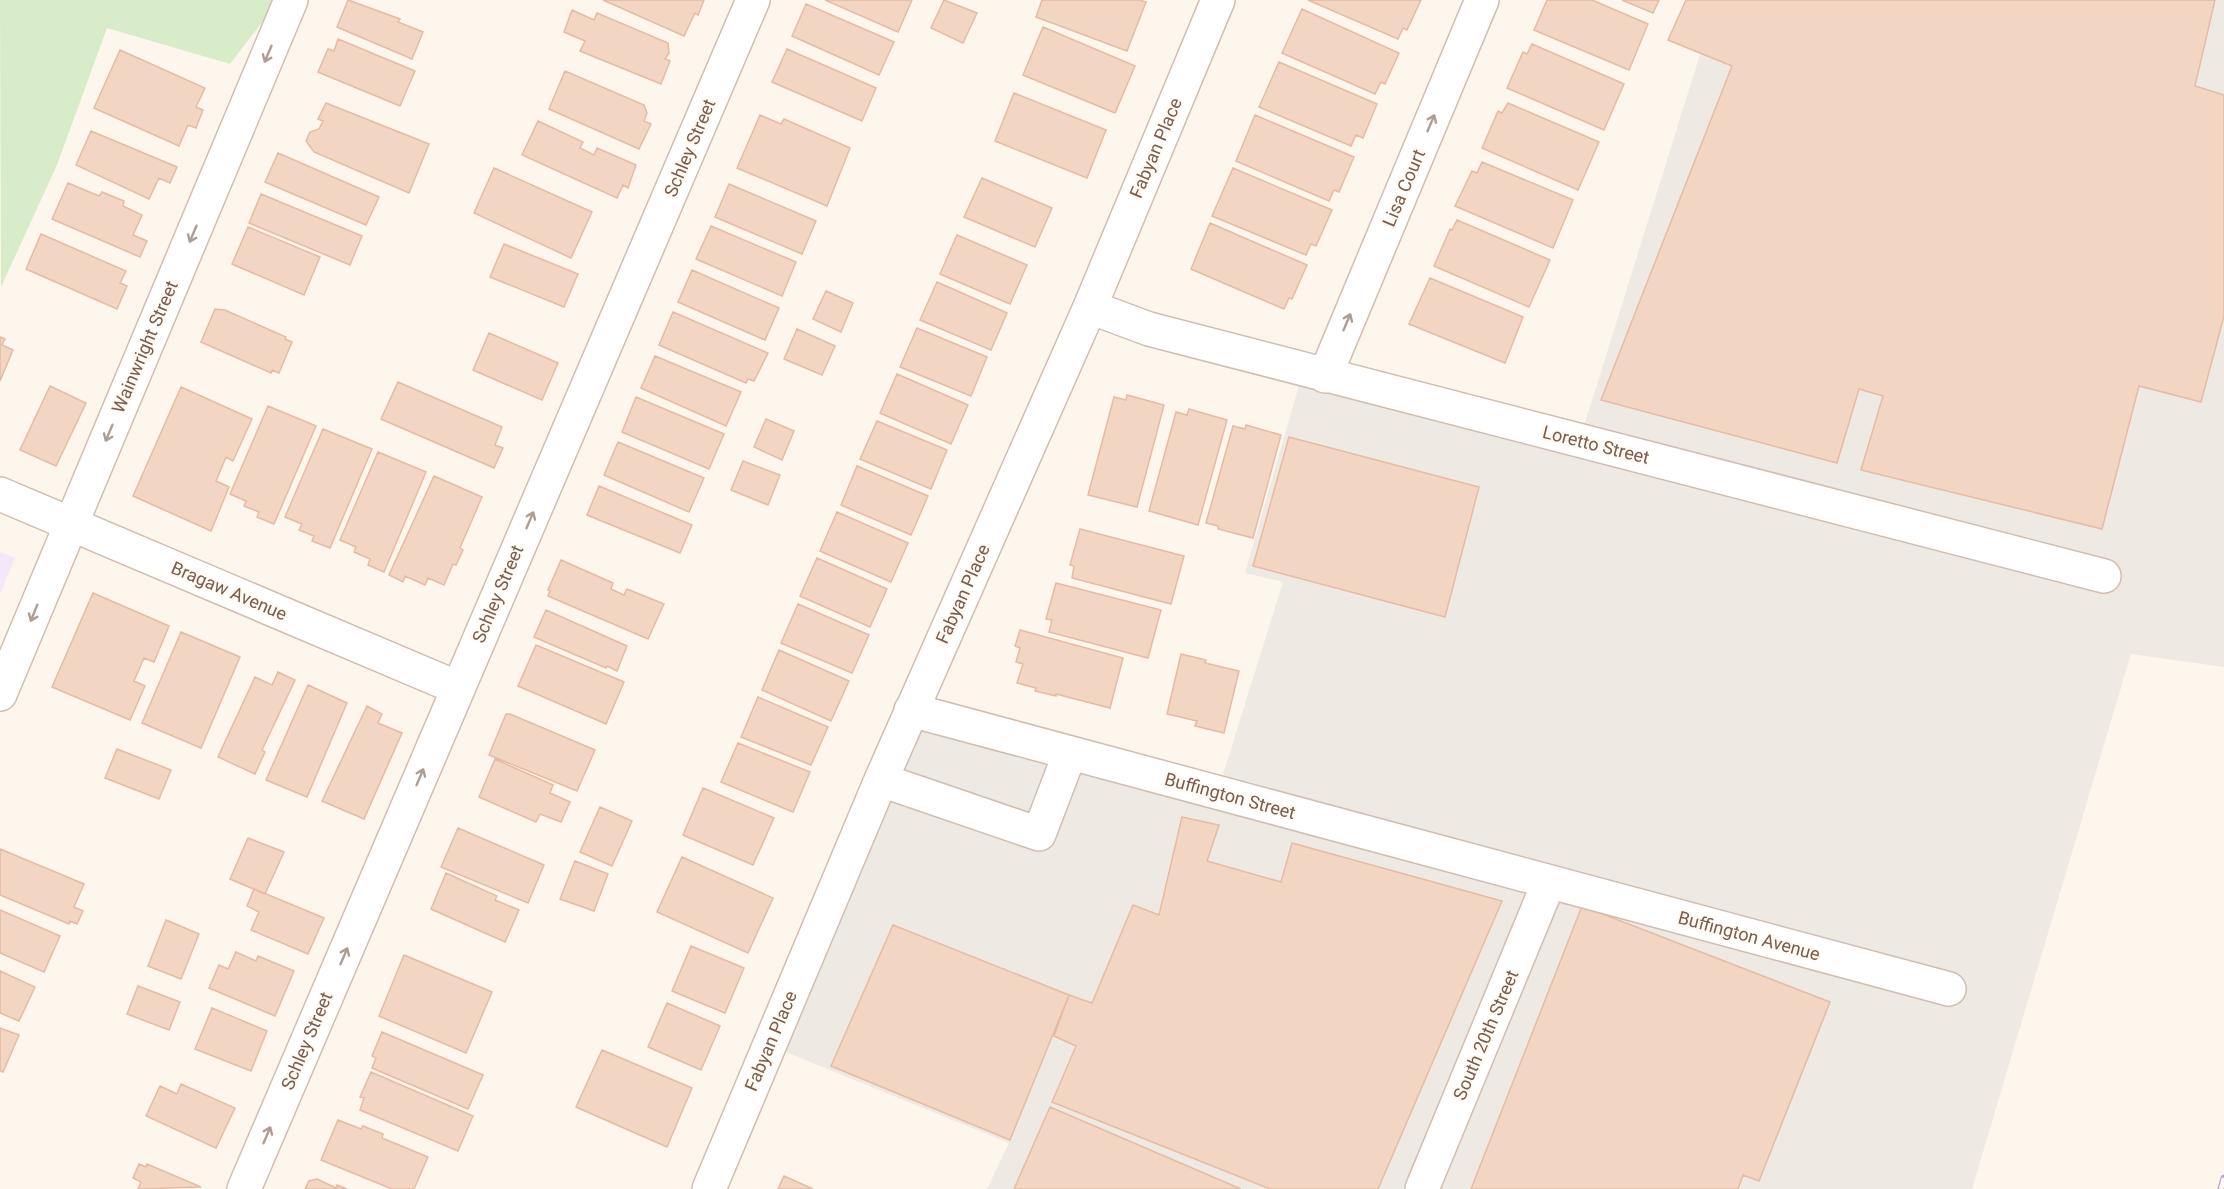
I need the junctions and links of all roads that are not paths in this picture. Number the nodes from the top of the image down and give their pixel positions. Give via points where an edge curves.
1 (291, 0) edge
2 (753, 0) edge
3 (1218, 0) edge
4 (1482, 0) edge
5 (1090, 307) junction
6 (1325, 376) junction
7 (0, 494) edge
8 (70, 525) junction
9 (2104, 576) dead end
10 (458, 688) junction
11 (0, 694) edge
12 (911, 710) junction
13 (1070, 753) junction
14 (881, 780) junction
15 (1549, 882) junction
16 (1948, 989) dead end
17 (244, 1189) edge
18 (709, 1189) edge
19 (1422, 1189) edge

1 -> 8 street, Wainwright Street
10 -> 2 street, Schley Street
3 - 5 street, Fabyan Place
6 -> 4 street, Lisa Court
5 - 6 street, Loretto Street via 1149,329
5 - 12 street, Fabyan Place
6 - 9 street, Loretto Street
7 - 8 street, Bragaw Avenue
8 - 10 street, Bragaw Avenue
8 -> 11 street, Wainwright Street
17 -> 10 street, Schley Street
12 - 13 street, Buffington Street
12 - 14 street, Fabyan Place
13 - 14 street via 1039,834
13 - 15 street, Buffington Street
14 - 18 street, Fabyan Place
15 - 16 street, Buffington Avenue
15 - 19 street, South 20th Street

